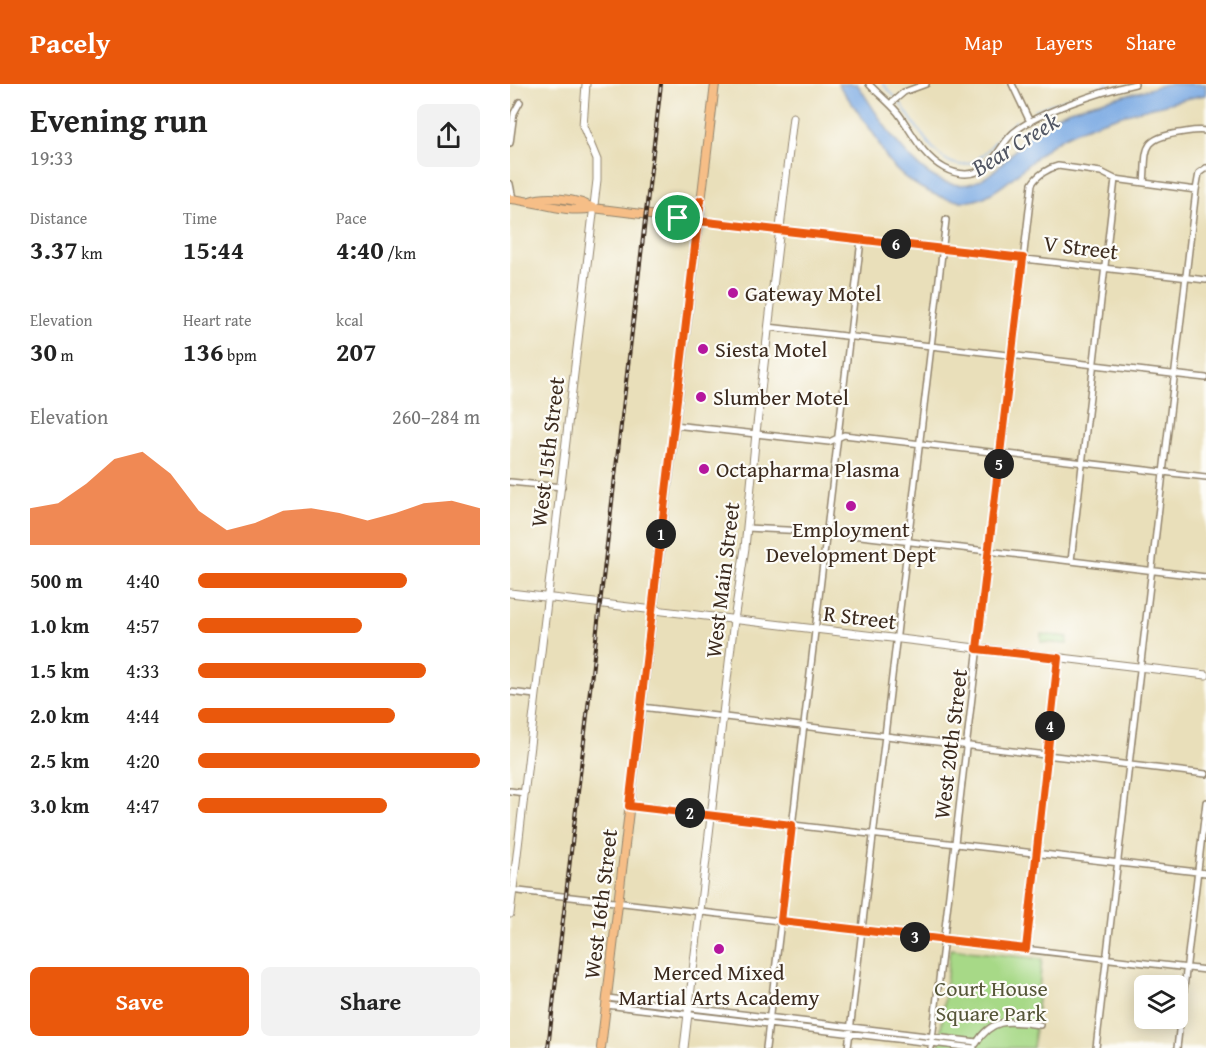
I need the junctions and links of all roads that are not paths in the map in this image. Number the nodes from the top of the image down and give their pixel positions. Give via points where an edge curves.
1 (586, 84) edge
2 (715, 84) edge
3 (868, 84) edge
4 (926, 84) edge
5 (1012, 84) edge
6 (1135, 84) edge
7 (894, 99) junction
8 (520, 102) dead end
9 (793, 117) dead end
10 (1030, 122) junction
11 (1206, 131) edge
12 (510, 143) edge
13 (1206, 168) edge
14 (1114, 179) junction
15 (1144, 183) junction
16 (510, 184) edge
17 (1196, 190) junction
18 (511, 199) edge
19 (701, 200) junction
20 (594, 208) junction
21 (678, 218) junction
22 (946, 220) dead end
23 (698, 221) junction
24 (779, 230) junction
25 (861, 240) junction
26 (943, 249) junction
27 (1023, 258) junction
28 (1104, 268) junction
29 (1185, 277) junction
30 (1206, 280) edge
31 (768, 327) junction
32 (849, 337) junction
33 (932, 346) junction
34 (1012, 356) junction
35 (1093, 365) junction
36 (1174, 375) junction
37 (1206, 378) edge
38 (674, 425) junction
39 (756, 433) junction
40 (837, 439) junction
41 (920, 444) junction
42 (1000, 453) junction
43 (1082, 462) junction
44 (1163, 472) junction
45 (1206, 477) edge
46 (510, 482) edge
47 (562, 487) junction
48 (747, 528) junction
49 (827, 532) junction
50 (908, 542) junction
51 (989, 551) junction
52 (1071, 561) junction
53 (1151, 570) junction
54 (1206, 577) edge
55 (510, 593) edge
56 (547, 597) junction
57 (652, 610) junction
58 (734, 620) junction
59 (815, 630) junction
60 (897, 639) junction
61 (977, 649) junction
62 (1058, 658) junction
63 (1140, 668) junction
64 (1206, 675) edge
65 (510, 692) edge
66 (536, 695) junction
67 (641, 707) junction
68 (722, 718) junction
69 (804, 727) junction
70 (885, 737) junction
71 (966, 746) junction
72 (1047, 756) junction
73 (1129, 765) junction
74 (1206, 774) edge
75 (510, 791) edge
76 (524, 793) junction
77 (1206, 802) edge
78 (629, 806) junction
79 (711, 815) junction
80 (792, 825) junction
81 (874, 834) junction
82 (955, 843) junction
83 (1036, 853) junction
84 (1117, 863) junction
85 (1198, 872) junction
86 (1206, 873) edge
87 (511, 890) edge
88 (617, 903) junction
89 (699, 912) junction
90 (510, 914) edge
91 (781, 921) junction
92 (862, 930) junction
93 (943, 940) junction
94 (1026, 949) junction
95 (1106, 958) junction
96 (1186, 968) junction
97 (1206, 970) edge
98 (607, 1002) junction
99 (688, 1011) junction
100 (769, 1021) junction
101 (1040, 1025) dead end
102 (850, 1030) junction
103 (932, 1036) junction
104 (931, 1046) edge
105 (976, 1046) edge
106 (601, 1048) edge
107 (684, 1048) edge
108 (766, 1048) edge
109 (848, 1048) edge
110 (1096, 1048) edge
111 (1177, 1048) edge

1 - 20 street, West 15th Street via 583,126 595,154
2 - 19 main road, West 16th Street
3 - 7 street
4 - 7 street
5 - 10 street
6 - 10 street
7 - 10 street via 921,149 945,168 962,174 985,167 1011,135
8 - 12 street via 514,113
9 - 24 street, West Main Street
11 - 15 street via 1162,136 1150,142
13 - 17 street via 1199,173
14 - 15 street
14 - 27 street, West 20th Street via 1101,172 1058,166 1035,179
14 - 28 street
15 - 17 street
16 - 18 street
17 - 29 street
18 - 20 main road, V Street via 546,198 585,203
19 - 21 main road
19 - 23 main road, West 16th Street
20 - 21 main road, V Street
20 - 47 street, West 15th Street
21 - 23 main road, V Street
22 - 26 street
23 - 24 street, V Street
23 - 38 main road, West 16th Street
24 - 25 street, V Street
24 - 31 street, West Main Street
25 - 26 street, V Street
25 - 32 street
26 - 27 street, V Street
26 - 33 street
27 - 28 street, V Street
27 - 34 street, West 20th Street
28 - 29 street, V Street
28 - 35 street
29 - 30 street, V Street
29 - 36 street
31 - 32 street
31 - 39 street, West Main Street
32 - 33 street
32 - 40 street
33 - 34 street
33 - 41 street
34 - 35 street
34 - 42 street, West 20th Street
35 - 36 street
35 - 43 street
36 - 37 street
36 - 44 street
38 - 39 street
38 - 57 main road, West 16th Street
39 - 40 street via 829,442
39 - 48 street, West Main Street
40 - 41 street via 844,435
40 - 49 street
41 - 42 street
41 - 50 street
42 - 43 street
42 - 51 street, West 20th Street
43 - 44 street
43 - 52 street
44 - 45 street
44 - 53 street
46 - 47 street
47 - 56 street, West 15th Street
48 - 49 street
48 - 58 street, West Main Street
49 - 50 street
49 - 59 street
50 - 51 street
50 - 60 street
51 - 52 street
51 - 61 street, West 20th Street
52 - 53 street
53 - 54 street
53 - 63 street
55 - 56 street, R Street
56 - 57 street, R Street
56 - 66 street, West 15th Street
57 - 58 street, R Street
57 - 67 main road, West 16th Street
58 - 59 street, R Street
58 - 68 street, West Main Street
59 - 60 street, R Street
59 - 69 street
60 - 61 street, R Street
60 - 70 street
61 - 62 street, R Street
61 - 71 street, West 20th Street
62 - 63 street, R Street
62 - 72 street
63 - 64 street, R Street
63 - 73 street
65 - 66 street
66 - 76 street, West 15th Street
67 - 68 street
67 - 78 main road, West 16th Street
68 - 69 street
68 - 79 street, West Main Street
69 - 70 street
69 - 80 street
70 - 71 street
70 - 81 street
71 - 72 street
71 - 82 street, West 20th Street
72 - 73 street
72 - 83 street
73 - 74 street
73 - 84 street
75 - 76 street
76 - 87 street, West 15th Street
77 - 85 street
78 - 79 street
78 - 88 main road, West 16th Street
79 - 80 street
79 - 89 street, West Main Street
80 - 81 street
80 - 91 street
81 - 82 street
81 - 92 street
82 - 83 street
82 - 93 street, West 20th Street
83 - 84 street
83 - 94 street
84 - 85 street
84 - 95 street
85 - 86 street
85 - 96 street
87 - 88 street
87 - 90 street, West 15th Street
88 - 89 street
88 - 98 main road, West 16th Street
89 - 91 street
89 - 99 street, West Main Street
91 - 92 street
91 - 100 street
92 - 93 street
92 - 102 street
93 - 94 street
93 - 103 street, West 20th Street
94 - 95 street
95 - 96 street
95 - 110 street
96 - 97 street
96 - 111 street
98 - 99 street
98 - 106 main road, West 16th Street
99 - 100 street
99 - 107 street, West Main Street
100 - 102 street
100 - 108 street
101 - 105 street via 1002,1021 989,1028
102 - 103 street
102 - 104 street
102 - 109 street
103 - 104 street, West 20th Street
103 - 105 street
104 - 105 street

